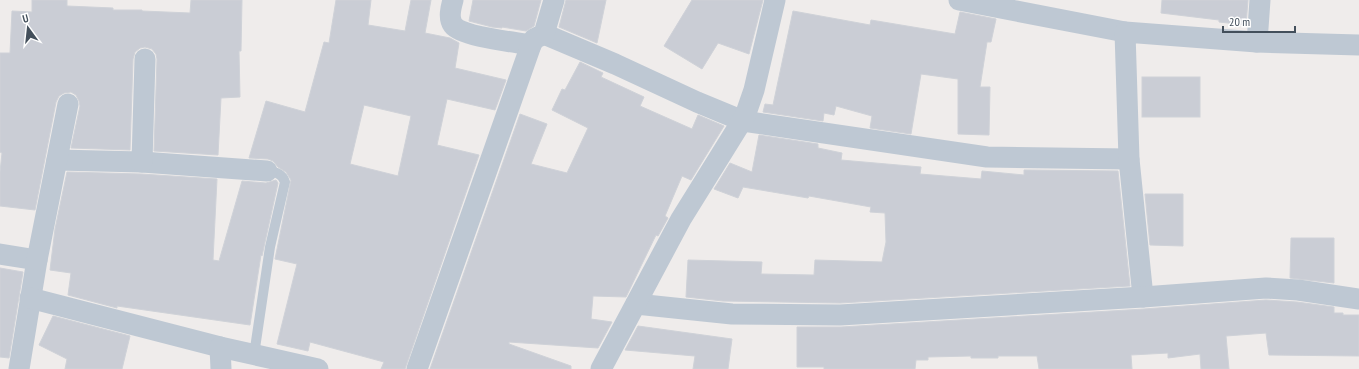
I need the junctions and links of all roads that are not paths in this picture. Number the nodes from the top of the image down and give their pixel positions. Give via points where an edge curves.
1 (453, 0) edge
2 (554, 0) edge
3 (775, 0) edge
4 (959, 0) edge
5 (1260, 0) edge
6 (1125, 32) junction
7 (538, 40) junction
8 (1257, 42) junction
9 (1359, 45) edge
10 (145, 59) dead end
11 (68, 104) dead end
12 (743, 121) junction
13 (1129, 159) junction
14 (57, 160) junction
15 (142, 162) junction
16 (267, 171) joint
17 (0, 254) edge
18 (37, 260) junction
19 (1143, 297) junction
20 (30, 298) junction
21 (1359, 299) edge
22 (636, 304) junction
23 (220, 347) junction
24 (254, 354) junction
25 (19, 369) edge
26 (221, 369) edge
27 (318, 369) edge
28 (417, 369) edge
29 (601, 369) edge

1 - 7 street via 450,16 452,23 468,34
2 - 7 street
3 - 12 street via 754,90
4 - 6 street
5 - 8 street
6 - 8 street
6 - 13 street
7 - 12 street via 615,64
7 - 28 street
8 - 9 street
10 - 15 street
11 - 14 street
12 - 13 street via 987,156
12 - 22 street via 681,219
13 - 19 street
14 - 15 street
14 - 18 street
15 - 16 street
16 - 24 lane via 281,175 285,182 270,246
17 - 18 street
18 - 20 street
19 - 21 street via 1266,288
19 - 22 street via 840,315 732,314
20 - 23 street
20 - 25 street
22 - 29 street
23 - 24 street
23 - 26 street
24 - 27 street

